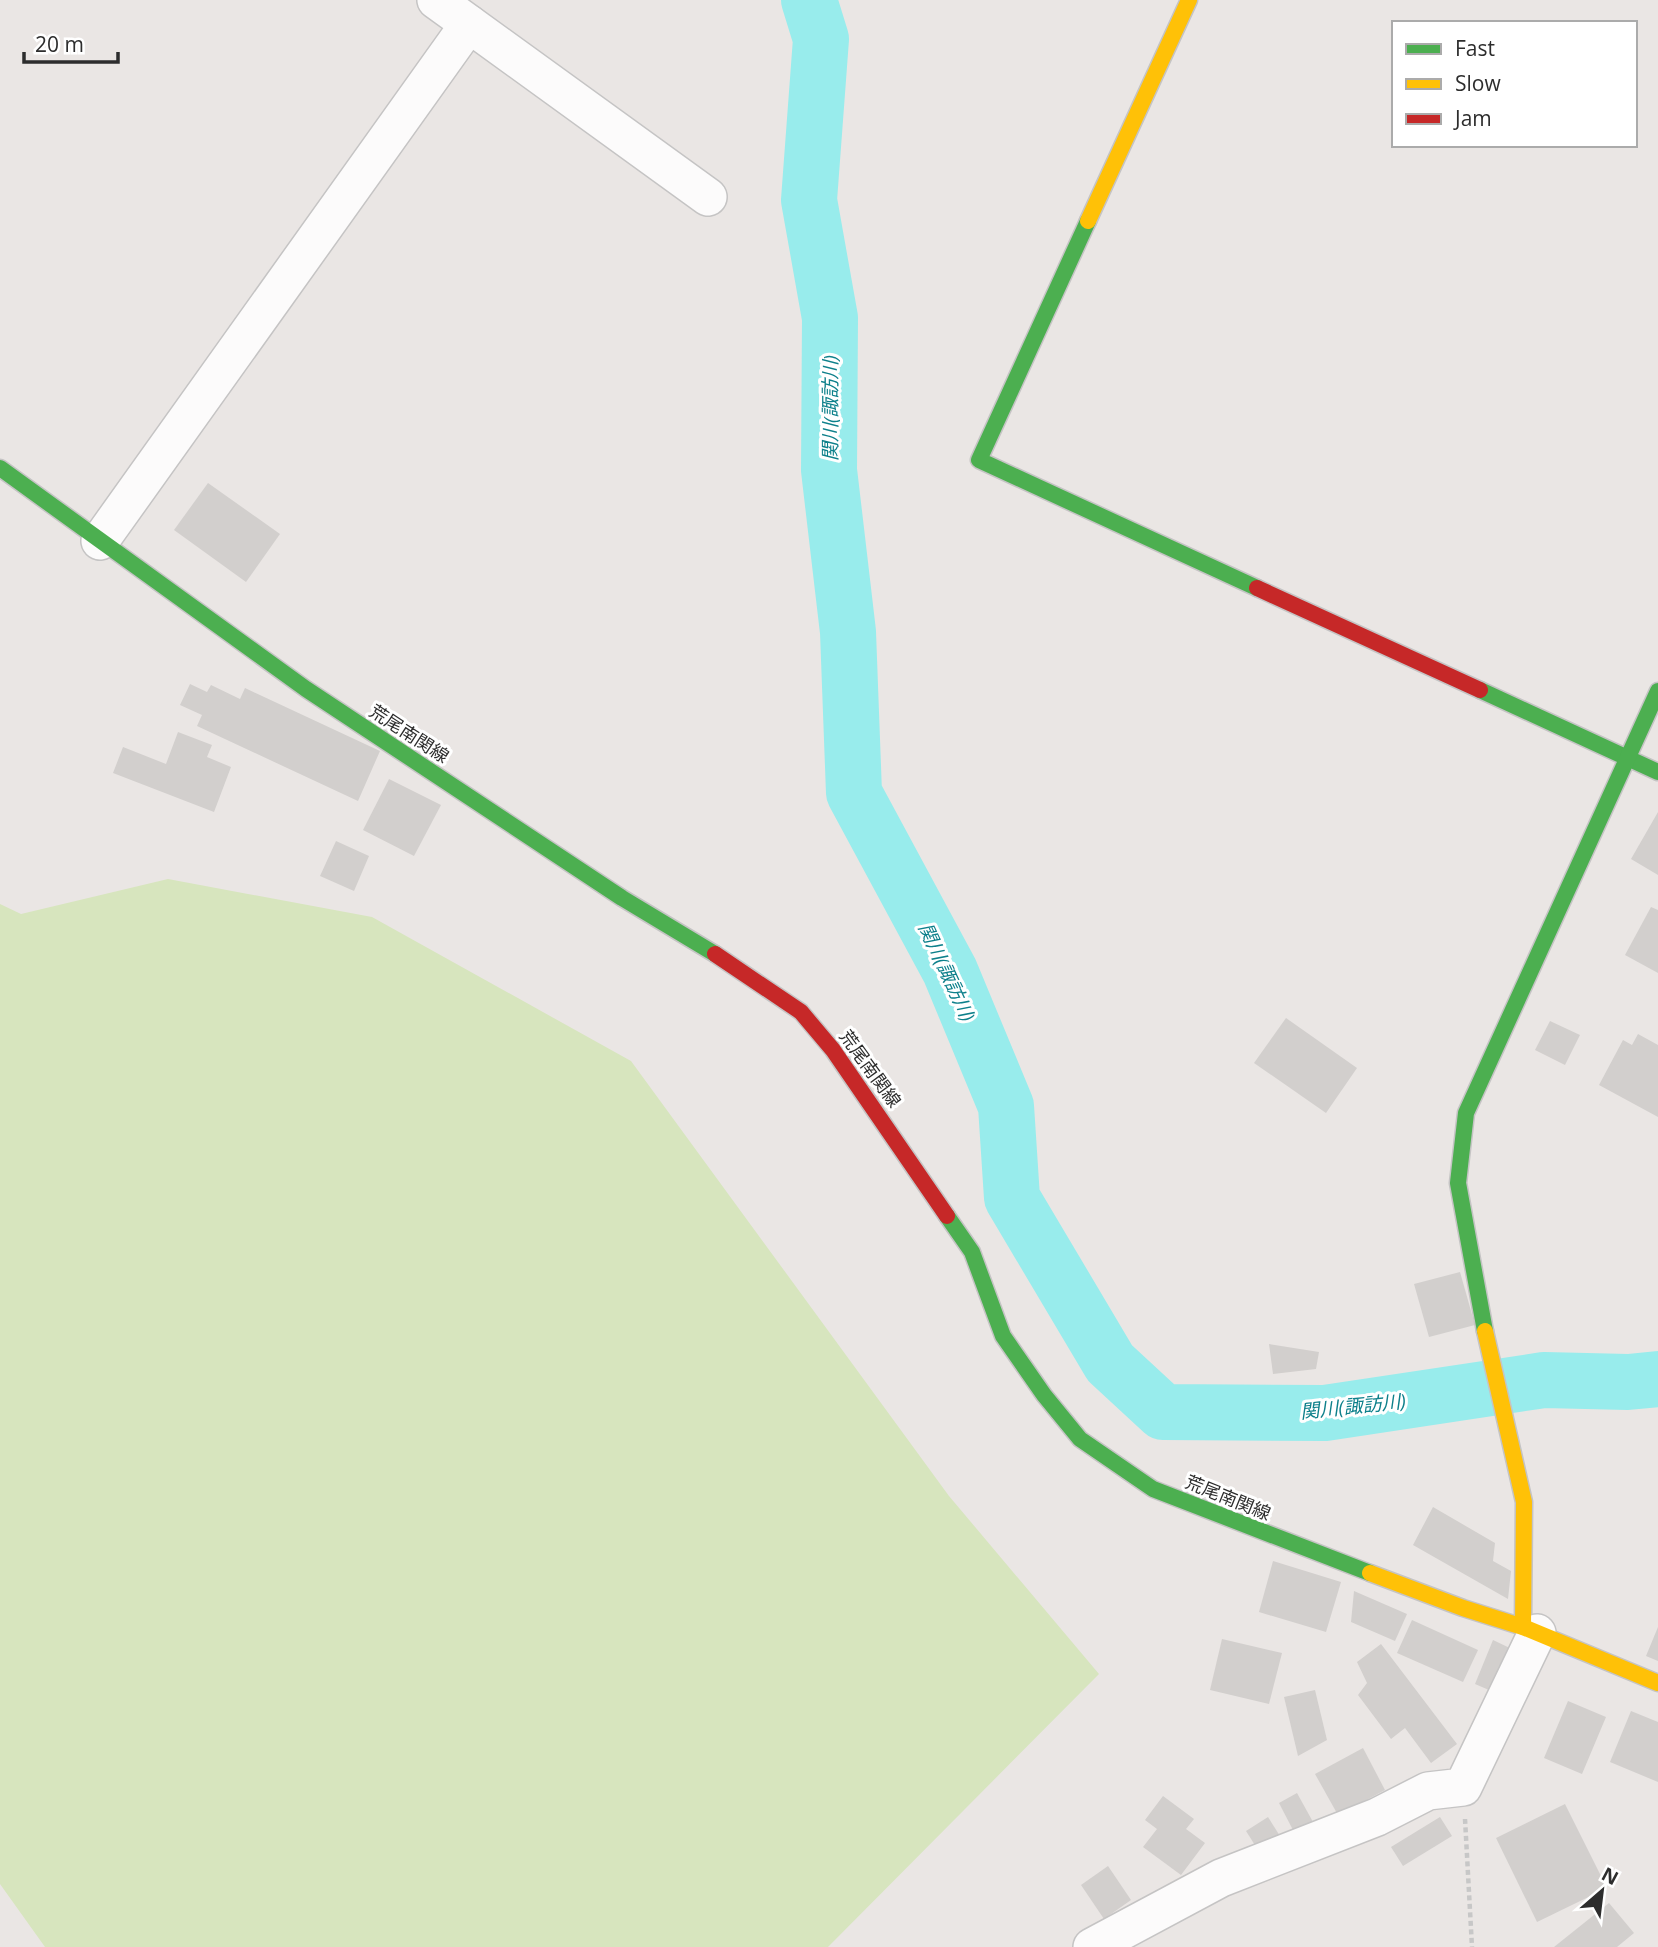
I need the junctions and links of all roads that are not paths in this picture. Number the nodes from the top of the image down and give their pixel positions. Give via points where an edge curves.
1 (436, 0) edge
2 (1189, 0) edge
3 (469, 24) junction
4 (708, 197) dead end
5 (0, 468) edge
6 (100, 541) junction
7 (1658, 691) edge
8 (1627, 759) junction
9 (1658, 772) edge
10 (1530, 1630) junction
11 (1658, 1683) edge
12 (1092, 1947) edge

1 - 3 street
2 - 8 street via 979,460
3 - 4 street
3 - 6 street
5 - 6 street, 荒尾南関線
6 - 10 street, 荒尾南関線 via 306,689 801,1012 833,1050 972,1252 1003,1336 1080,1439 1153,1489
7 - 8 street
8 - 9 street
8 - 10 street via 1465,1113 1458,1184 1488,1348 1524,1502
10 - 11 street, 荒尾南関線
10 - 12 street via 1463,1787 1428,1791 1221,1878

